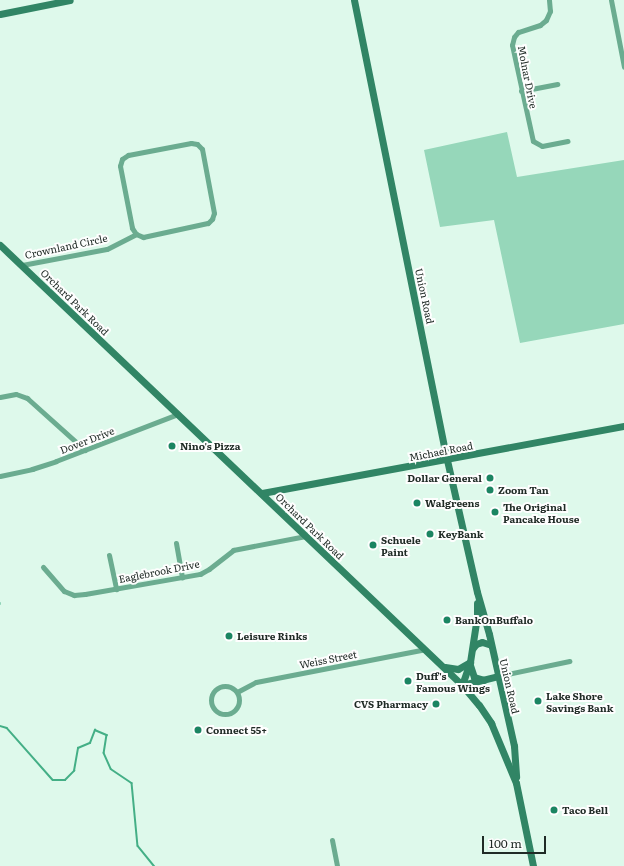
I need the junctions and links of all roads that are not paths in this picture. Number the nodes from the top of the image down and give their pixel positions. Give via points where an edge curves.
1 (70, 0) edge
2 (354, 0) edge
3 (549, 0) edge
4 (611, 0) edge
5 (0, 14) edge
6 (624, 67) edge
7 (557, 84) dead end
8 (521, 91) junction
9 (568, 141) dead end
10 (136, 234) junction
11 (0, 245) edge
12 (22, 265) junction
13 (0, 397) edge
14 (178, 414) junction
15 (624, 426) edge
16 (85, 450) junction
17 (447, 460) junction
18 (0, 476) edge
19 (262, 493) junction
20 (306, 536) junction
21 (176, 543) dead end
22 (109, 555) dead end
23 (43, 567) dead end
24 (182, 577) junction
25 (116, 589) junction
26 (478, 595) junction
27 (491, 645) junction
28 (473, 648) junction
29 (425, 650) junction
30 (569, 661) dead end
31 (470, 662) junction
32 (442, 666) junction
33 (498, 676) junction
34 (486, 680) junction
35 (462, 685) junction
36 (237, 692) junction
37 (516, 783) junction
38 (332, 840) dead end
39 (337, 866) edge
40 (532, 866) edge

1 - 5 main road
2 - 17 main road, Union Road
3 - 8 street, Molnar Drive via 550,12 546,20 540,25 522,30 514,37 512,45
4 - 6 street
7 - 8 street
8 - 9 street, Molnar Drive via 532,141 542,146
10 - 10 street, Crownland Circle via 132,228 120,166 122,159 128,155 197,144 202,149 214,213 212,219 208,223 143,237
10 - 12 street, Crownland Circle via 107,249
11 - 12 main road, Orchard Park Road
12 - 14 main road, Orchard Park Road
13 - 16 street via 16,394 27,398
14 - 16 street, Dover Drive
14 - 19 main road, Orchard Park Road
15 - 17 main road, Michael Road
16 - 18 street, Dover Drive via 40,467
17 - 19 main road, Michael Road
17 - 26 main road, Union Road
19 - 20 main road, Orchard Park Road
20 - 24 street, Eaglebrook Drive via 238,548 205,572
20 - 29 main road, Orchard Park Road
21 - 24 street
22 - 25 street
23 - 25 street, Eaglebrook Drive via 60,588 69,594
24 - 25 street, Eaglebrook Drive
26 - 27 main road, Union Road
26 - 28 main road, Union Road
27 - 28 main road via 482,642
27 - 33 main road, Union Road
28 - 31 main road, Union Road
29 - 32 main road, Orchard Park Road
29 - 36 street, Weiss Street via 256,682
30 - 33 street
31 - 32 main road via 458,669
31 - 34 main road via 474,677
31 - 35 main road, Union Road
32 - 35 main road, Orchard Park Road
33 - 34 main road
33 - 37 main road, Union Road via 514,746
34 - 35 main road
35 - 37 main road, Orchard Park Road via 491,723
36 - 36 street via 228,686 217,689 211,698 214,708 223,714 234,712 239,702
37 - 40 main road, Orchard Park Road
38 - 39 street

